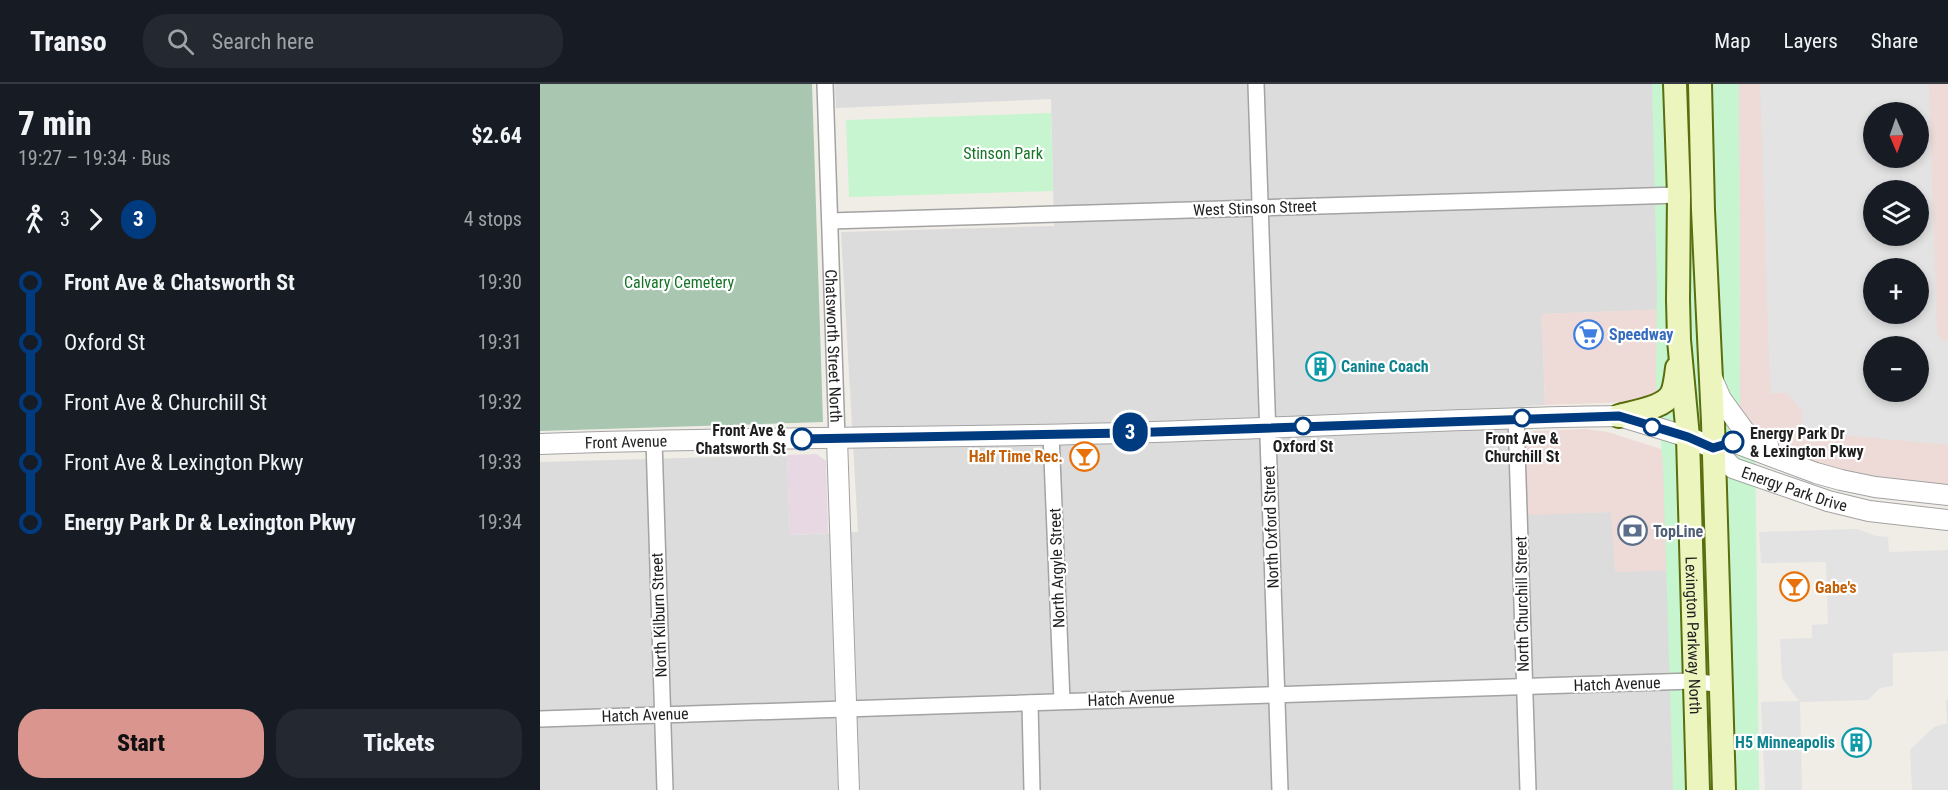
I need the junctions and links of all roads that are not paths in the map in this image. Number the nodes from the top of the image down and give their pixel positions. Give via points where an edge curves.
1 (825, 84) edge
2 (1256, 84) edge
3 (1675, 84) edge
4 (1700, 84) edge
5 (1679, 195) junction
6 (1260, 207) junction
7 (830, 221) junction
8 (1681, 352) junction
9 (1711, 377) junction
10 (1619, 416) junction
11 (1516, 418) junction
12 (1267, 427) junction
13 (1051, 434) junction
14 (1688, 437) junction
15 (837, 439) junction
16 (654, 440) junction
17 (540, 444) edge
18 (1713, 448) junction
19 (1806, 470) junction
20 (1948, 495) edge
21 (1948, 520) edge
22 (1694, 681) junction
23 (1722, 685) junction
24 (1524, 687) junction
25 (1277, 695) junction
26 (1062, 701) junction
27 (1030, 703) junction
28 (846, 708) junction
29 (663, 714) junction
30 (540, 718) edge
31 (664, 790) edge
32 (849, 790) edge
33 (1032, 790) edge
34 (1280, 790) edge
35 (1528, 790) edge
36 (1698, 790) edge
37 (1724, 790) edge

1 - 7 street, Chatsworth Street North
2 - 6 street, North Oxford Street
3 - 5 main road, Lexington Parkway North
4 - 9 main road, Lexington Parkway North
5 - 6 street, West Stinson Street
5 - 8 main road, Lexington Parkway North
6 - 7 street, West Stinson Street
6 - 12 street, North Oxford Street
7 - 15 street, Chatsworth Street North
8 - 10 main road via 1672,393 1667,399 1653,408
8 - 14 main road, Lexington Parkway North
9 - 18 main road, Lexington Parkway North
9 - 19 street via 1745,432
10 - 11 street, Front Avenue
10 - 14 street, Front Avenue
11 - 12 street, Front Avenue
11 - 24 street, North Churchill Street
12 - 13 street, Front Avenue
12 - 25 street, North Oxford Street
13 - 15 street, Front Avenue
13 - 26 street, North Argyle Street
14 - 18 street, Front Avenue
14 - 22 main road, Lexington Parkway North
15 - 16 street, Front Avenue
15 - 28 street, Chatsworth Street North
16 - 17 street, Front Avenue
16 - 29 street, North Kilburn Street
18 - 19 street, Energy Park Drive via 1733,442
18 - 21 street, Energy Park Drive via 1733,468 1828,501 1869,511
18 - 23 main road, Lexington Parkway North
19 - 20 street, Energy Park Drive via 1875,487
22 - 23 street, Hatch Avenue
22 - 24 street, Hatch Avenue
22 - 36 main road, Lexington Parkway North
23 - 37 main road, Lexington Parkway North
24 - 25 street, Hatch Avenue
24 - 35 street, North Churchill Street
25 - 26 street, Hatch Avenue
25 - 34 street, North Oxford Street
26 - 27 street, Hatch Avenue
27 - 28 street, Hatch Avenue
27 - 33 street
28 - 29 street, Hatch Avenue
28 - 32 street, Chatsworth Street North
29 - 30 street, Hatch Avenue
29 - 31 street, North Kilburn Street

